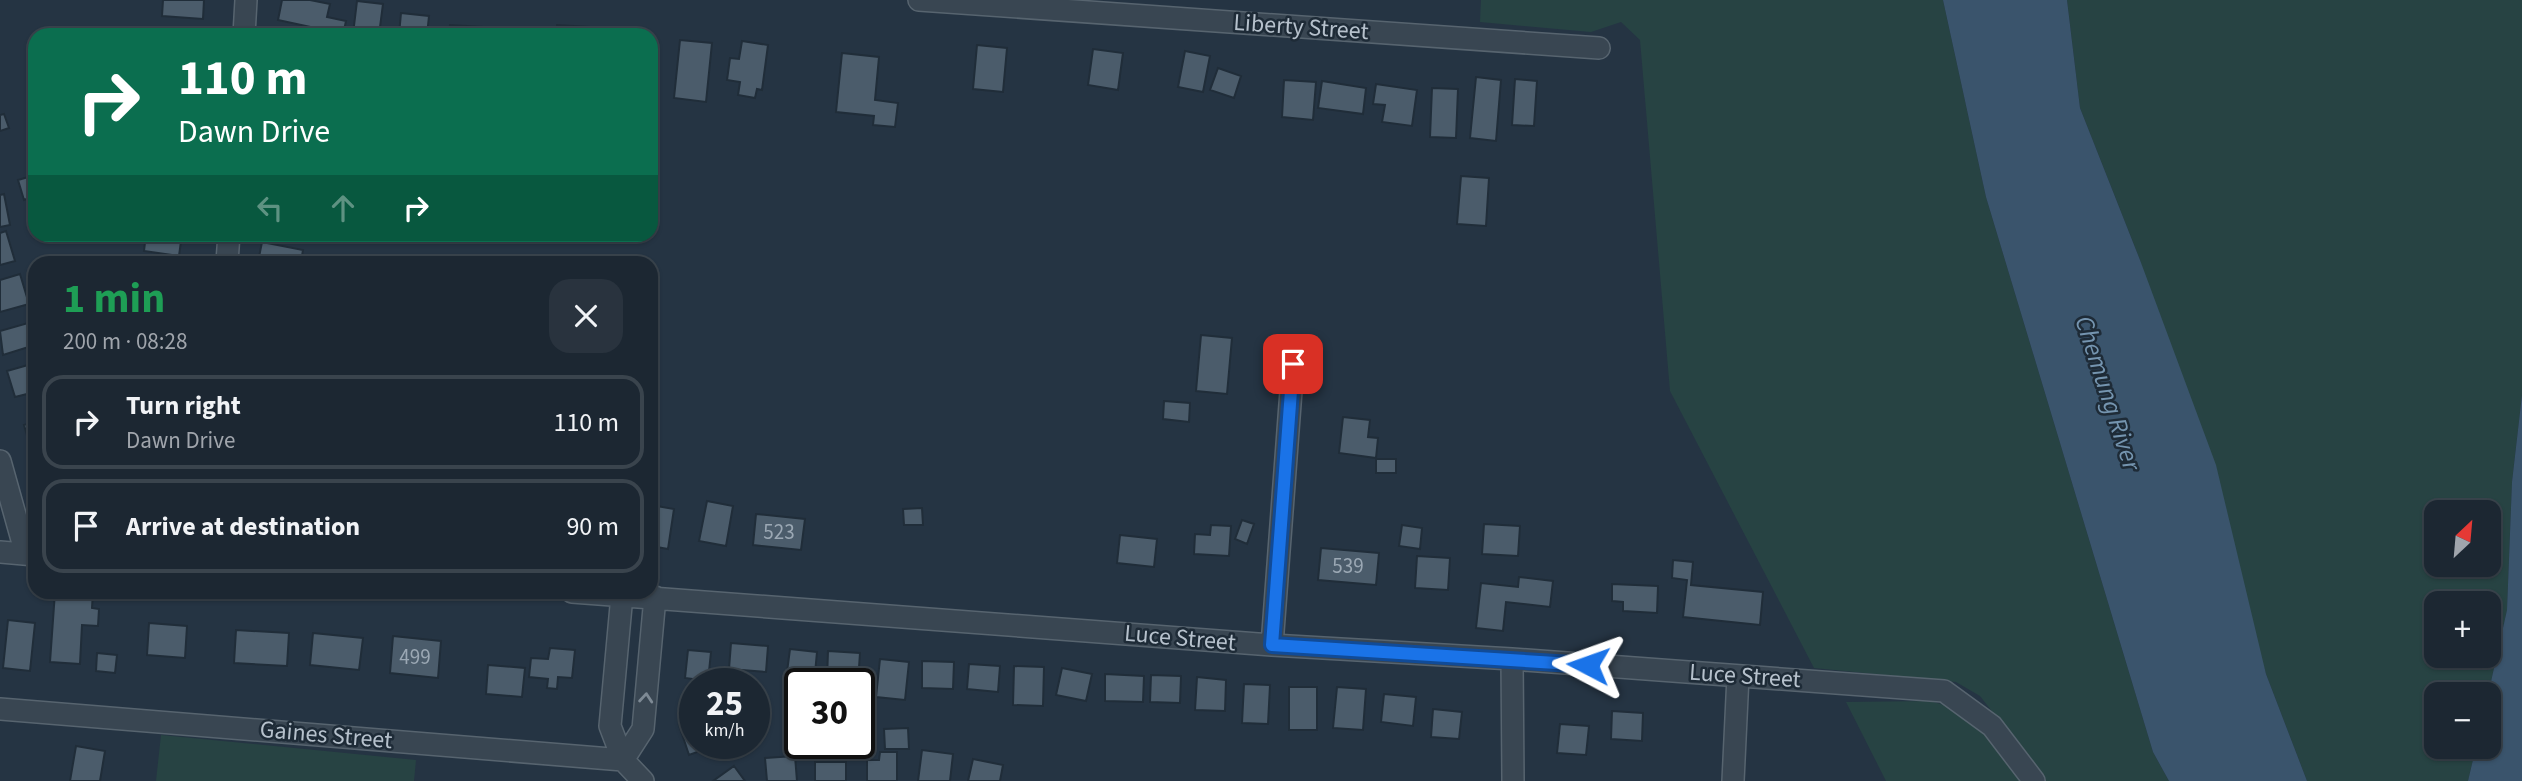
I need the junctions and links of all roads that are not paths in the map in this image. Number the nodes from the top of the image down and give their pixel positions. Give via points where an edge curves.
1 (246, 0) edge
2 (919, 0) edge
3 (244, 28) edge
4 (1599, 48) dead end
5 (1293, 364) dead end
6 (0, 461) edge
7 (28, 545) edge
8 (0, 552) edge
9 (28, 554) edge
10 (658, 597) edge
11 (622, 599) edge
12 (655, 599) edge
13 (1272, 645) junction
14 (1513, 659) junction
15 (1738, 676) junction
16 (0, 709) edge
17 (623, 760) junction
18 (643, 781) edge
19 (1513, 781) edge
20 (1733, 781) edge
21 (2034, 781) edge

1 - 3 street
2 - 4 street, Liberty Street
5 - 13 street
6 - 7 street
8 - 9 street
10 - 13 street, Luce Street
11 - 17 street via 610,726
17 -> 12 street via 643,729
13 - 14 street, Luce Street
14 - 15 street, Luce Street
14 - 19 street
15 - 20 street
15 - 21 street, Luce Street via 1944,691 1992,726
16 - 17 street, Gaines Street
17 - 18 street

